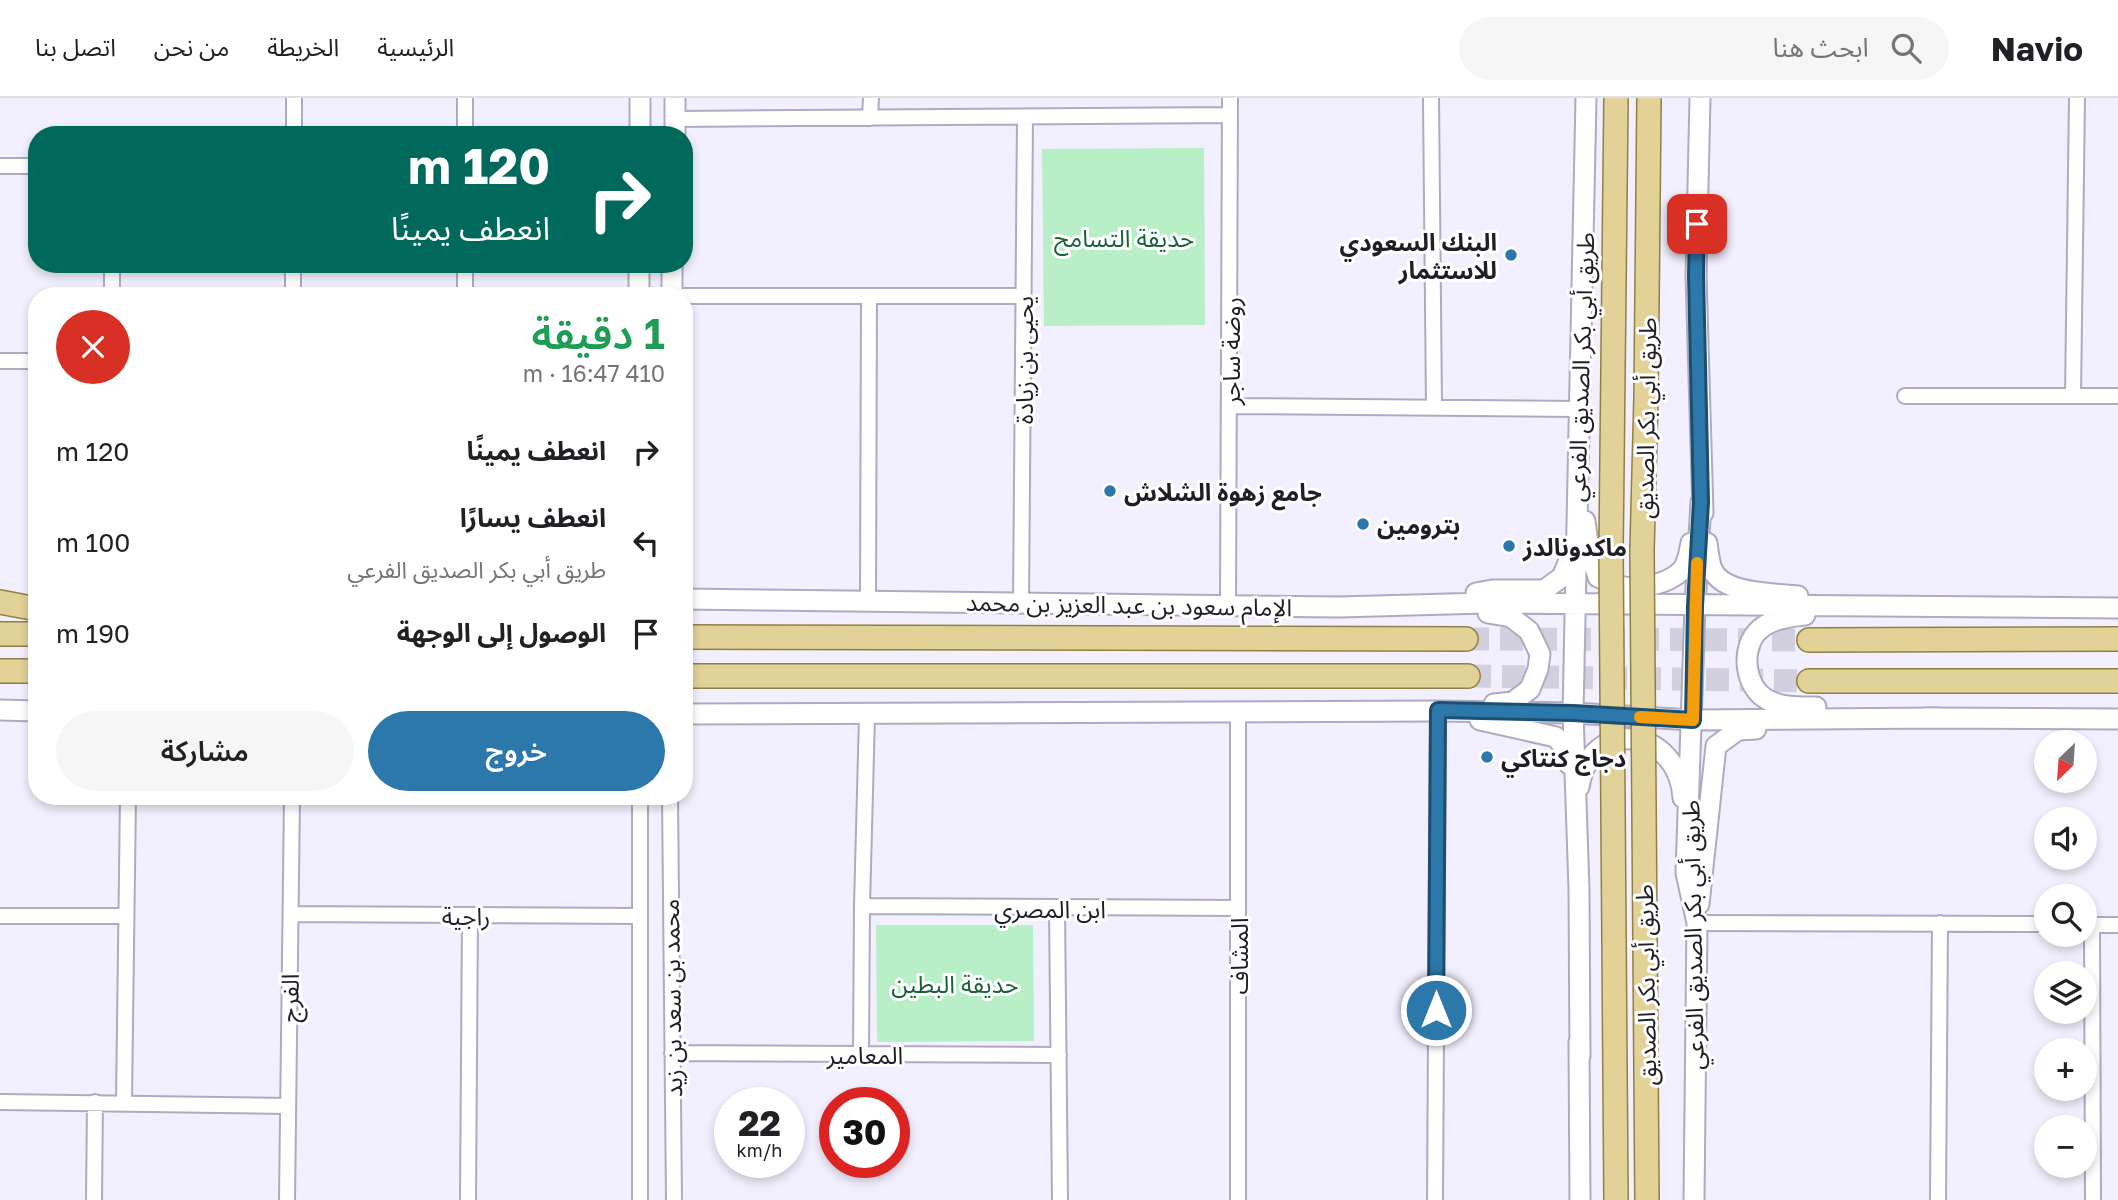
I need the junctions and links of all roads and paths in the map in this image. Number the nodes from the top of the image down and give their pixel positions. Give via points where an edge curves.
1 (294, 98) edge
2 (466, 98) edge
3 (640, 98) edge
4 (675, 98) edge
5 (871, 98) edge
6 (1230, 98) edge
7 (1431, 98) edge
8 (1586, 98) edge
9 (1616, 98) edge
10 (1649, 98) edge
11 (1700, 98) edge
12 (2077, 98) edge
13 (1230, 115) junction
14 (1025, 117) junction
15 (870, 118) junction
16 (294, 126) edge
17 (465, 126) edge
18 (640, 126) edge
19 (675, 126) edge
20 (693, 126) edge
21 (0, 166) edge
22 (28, 166) edge
23 (693, 296) edge
24 (869, 296) junction
25 (1023, 296) junction
26 (0, 361) edge
27 (28, 361) edge
28 (1905, 396) dead end
29 (2073, 396) junction
30 (2118, 396) edge
31 (1230, 406) junction
32 (1434, 408) junction
33 (1578, 409) junction
34 (1701, 502) junction
35 (1576, 509) junction
36 (693, 593) edge
37 (28, 597) edge
38 (0, 599) edge
39 (693, 599) edge
40 (705, 599) junction
41 (868, 601) junction
42 (1021, 604) junction
43 (1228, 604) junction
44 (1574, 605) junction
45 (1399, 606) junction
46 (1695, 606) junction
47 (28, 607) edge
48 (1903, 608) junction
49 (2118, 608) edge
50 (0, 634) edge
51 (28, 634) edge
52 (693, 637) edge
53 (1466, 639) tunnel mouth
54 (2118, 639) edge
55 (1810, 640) tunnel mouth
56 (0, 671) edge
57 (28, 671) edge
58 (693, 676) edge
59 (1468, 676) tunnel mouth
60 (1809, 681) tunnel mouth
61 (2118, 681) edge
62 (0, 710) edge
63 (1438, 710) junction
64 (28, 711) edge
65 (1238, 712) junction
66 (1573, 713) junction
67 (867, 715) junction
68 (693, 718) edge
69 (1937, 718) junction
70 (2118, 719) edge
71 (1693, 720) junction
72 (128, 805) edge
73 (292, 805) edge
74 (640, 805) edge
75 (670, 805) edge
76 (1686, 873) junction
77 (1578, 888) junction
78 (862, 906) junction
79 (1057, 908) junction
80 (1238, 908) junction
81 (291, 914) junction
82 (470, 915) junction
83 (0, 916) edge
84 (126, 916) junction
85 (640, 916) junction
86 (1697, 923) junction
87 (1940, 923) junction
88 (2034, 925) edge
89 (2097, 925) edge
90 (2118, 925) edge
91 (2088, 947) edge
92 (672, 1053) junction
93 (861, 1054) junction
94 (1059, 1055) junction
95 (1580, 1056) junction
96 (0, 1102) edge
97 (94, 1102) junction
98 (124, 1102) junction
99 (288, 1106) junction
100 (94, 1200) edge
101 (287, 1200) edge
102 (468, 1200) edge
103 (640, 1200) edge
104 (674, 1200) edge
105 (1060, 1200) edge
106 (1238, 1200) edge
107 (1435, 1200) edge
108 (1580, 1200) edge
109 (1616, 1200) edge
110 (1647, 1200) edge
111 (1694, 1200) edge
112 (1938, 1200) edge
113 (2093, 1200) edge

1 - 16 street
2 - 17 street
3 - 18 street
4 - 19 street
5 - 15 street
6 - 13 street, روضة ساجر
7 - 32 street
8 - 33 street, طريق أبي بكر الصديق الفرعي
9 - 109 main road, طريق أبي بكر الصديق, bridge via 1611,495
10 - 110 main road, طريق أبي بكر الصديق, bridge via 1642,550
11 - 34 street, طريق أبي بكر الصديق الفرعي via 1696,275
12 - 29 street
13 - 14 street
13 - 31 street, روضة ساجر
14 - 15 street
14 - 25 street, يحيى بن زيادة
15 - 20 street
21 - 22 street
23 - 24 street
24 - 25 street
24 - 41 street
25 - 42 street, يحيى بن زيادة
26 - 27 street
28 - 29 street
29 - 30 street
31 - 32 street
31 - 43 street, روضة ساجر
32 - 33 street
33 - 34 street via 1583,512 1598,577 1620,587 1644,587 1681,571
33 - 35 street, طريق أبي بكر الصديق الفرعي
34 - 46 street, طريق أبي بكر الصديق الفرعي
34 - 48 street, طريق أبي بكر الصديق الفرعي via 1711,568 1736,589
35 - 44 street, طريق أبي بكر الصديق الفرعي
35 - 45 street via 1575,536 1562,578 1544,590 1492,590
36 - 40 street
37 - 38 street
38 - 47 main road
39 - 40 street, الإمام سعود بن عبد العزيز بن محمد
40 - 41 street, الإمام سعود بن عبد العزيز بن محمد
41 - 42 street, الإمام سعود بن عبد العزيز بن محمد
42 - 43 street, الإمام سعود بن عبد العزيز بن محمد
43 - 45 street, الإمام سعود بن عبد العزيز بن محمد
44 - 45 street, الإمام سعود بن عبد العزيز بن محمد
44 - 46 street, الإمام سعود بن عبد العزيز بن محمد
44 - 66 street, طريق أبي بكر الصديق الفرعي
45 - 63 street via 1511,617 1529,631 1540,654 1530,689 1513,702
46 - 48 street, الإمام سعود بن عبد العزيز بن محمد
46 - 71 street, طريق أبي بكر الصديق الفرعي
48 - 49 street
48 - 69 street via 1791,616 1761,627 1750,639 1748,672 1765,699 1782,706
50 - 51 main road
52 - 53 main road, الإمام سعود بن عبد العزيز بن محمد
54 - 55 main road
56 - 57 main road
58 - 59 main road
60 - 61 main road
62 - 64 street
63 - 65 street
63 - 66 street
63 - 95 street, طريق أبي بكر الصديق الفرعي via 1556,737 1569,753
63 - 107 street
65 - 67 street
65 - 80 street, المشاف
66 - 71 street
66 - 77 street, طريق أبي بكر الصديق الفرعي
67 - 68 street
67 - 78 street
69 - 70 street
69 - 71 street
69 - 86 street via 1738,730 1716,746
71 - 76 street, طريق أبي بكر الصديق الفرعي
72 - 84 street
73 - 81 street, الفرج
74 - 85 street, محمد بن سعد بن زيد
75 - 92 street, محمد بن سعد بن زيد
76 - 77 street via 1679,777 1658,747 1616,740 1597,748 1580,779
76 - 86 street, طريق أبي بكر الصديق الفرعي
77 - 95 street, طريق أبي بكر الصديق الفرعي
78 - 79 street, ابن المصري
78 - 93 street
79 - 80 street, ابن المصري
79 - 94 street
80 - 106 street, المشاف
81 - 82 street, راجية
81 - 99 street, الفرج
82 - 85 street, راجية
82 - 102 street
83 - 84 street
84 - 98 street
85 - 103 street, محمد بن سعد بن زيد
86 - 87 street
86 - 111 street, طريق أبي بكر الصديق الفرعي
87 - 88 street
87 - 112 street
89 - 90 street
91 - 113 street
92 - 93 street, المعامير
92 - 104 street, محمد بن سعد بن زيد
93 - 94 street, المعامير
94 - 105 street
95 - 108 street, طريق أبي بكر الصديق الفرعي
96 - 97 street
97 - 98 street
97 - 100 street
98 - 99 street
99 - 101 street, الفرج

